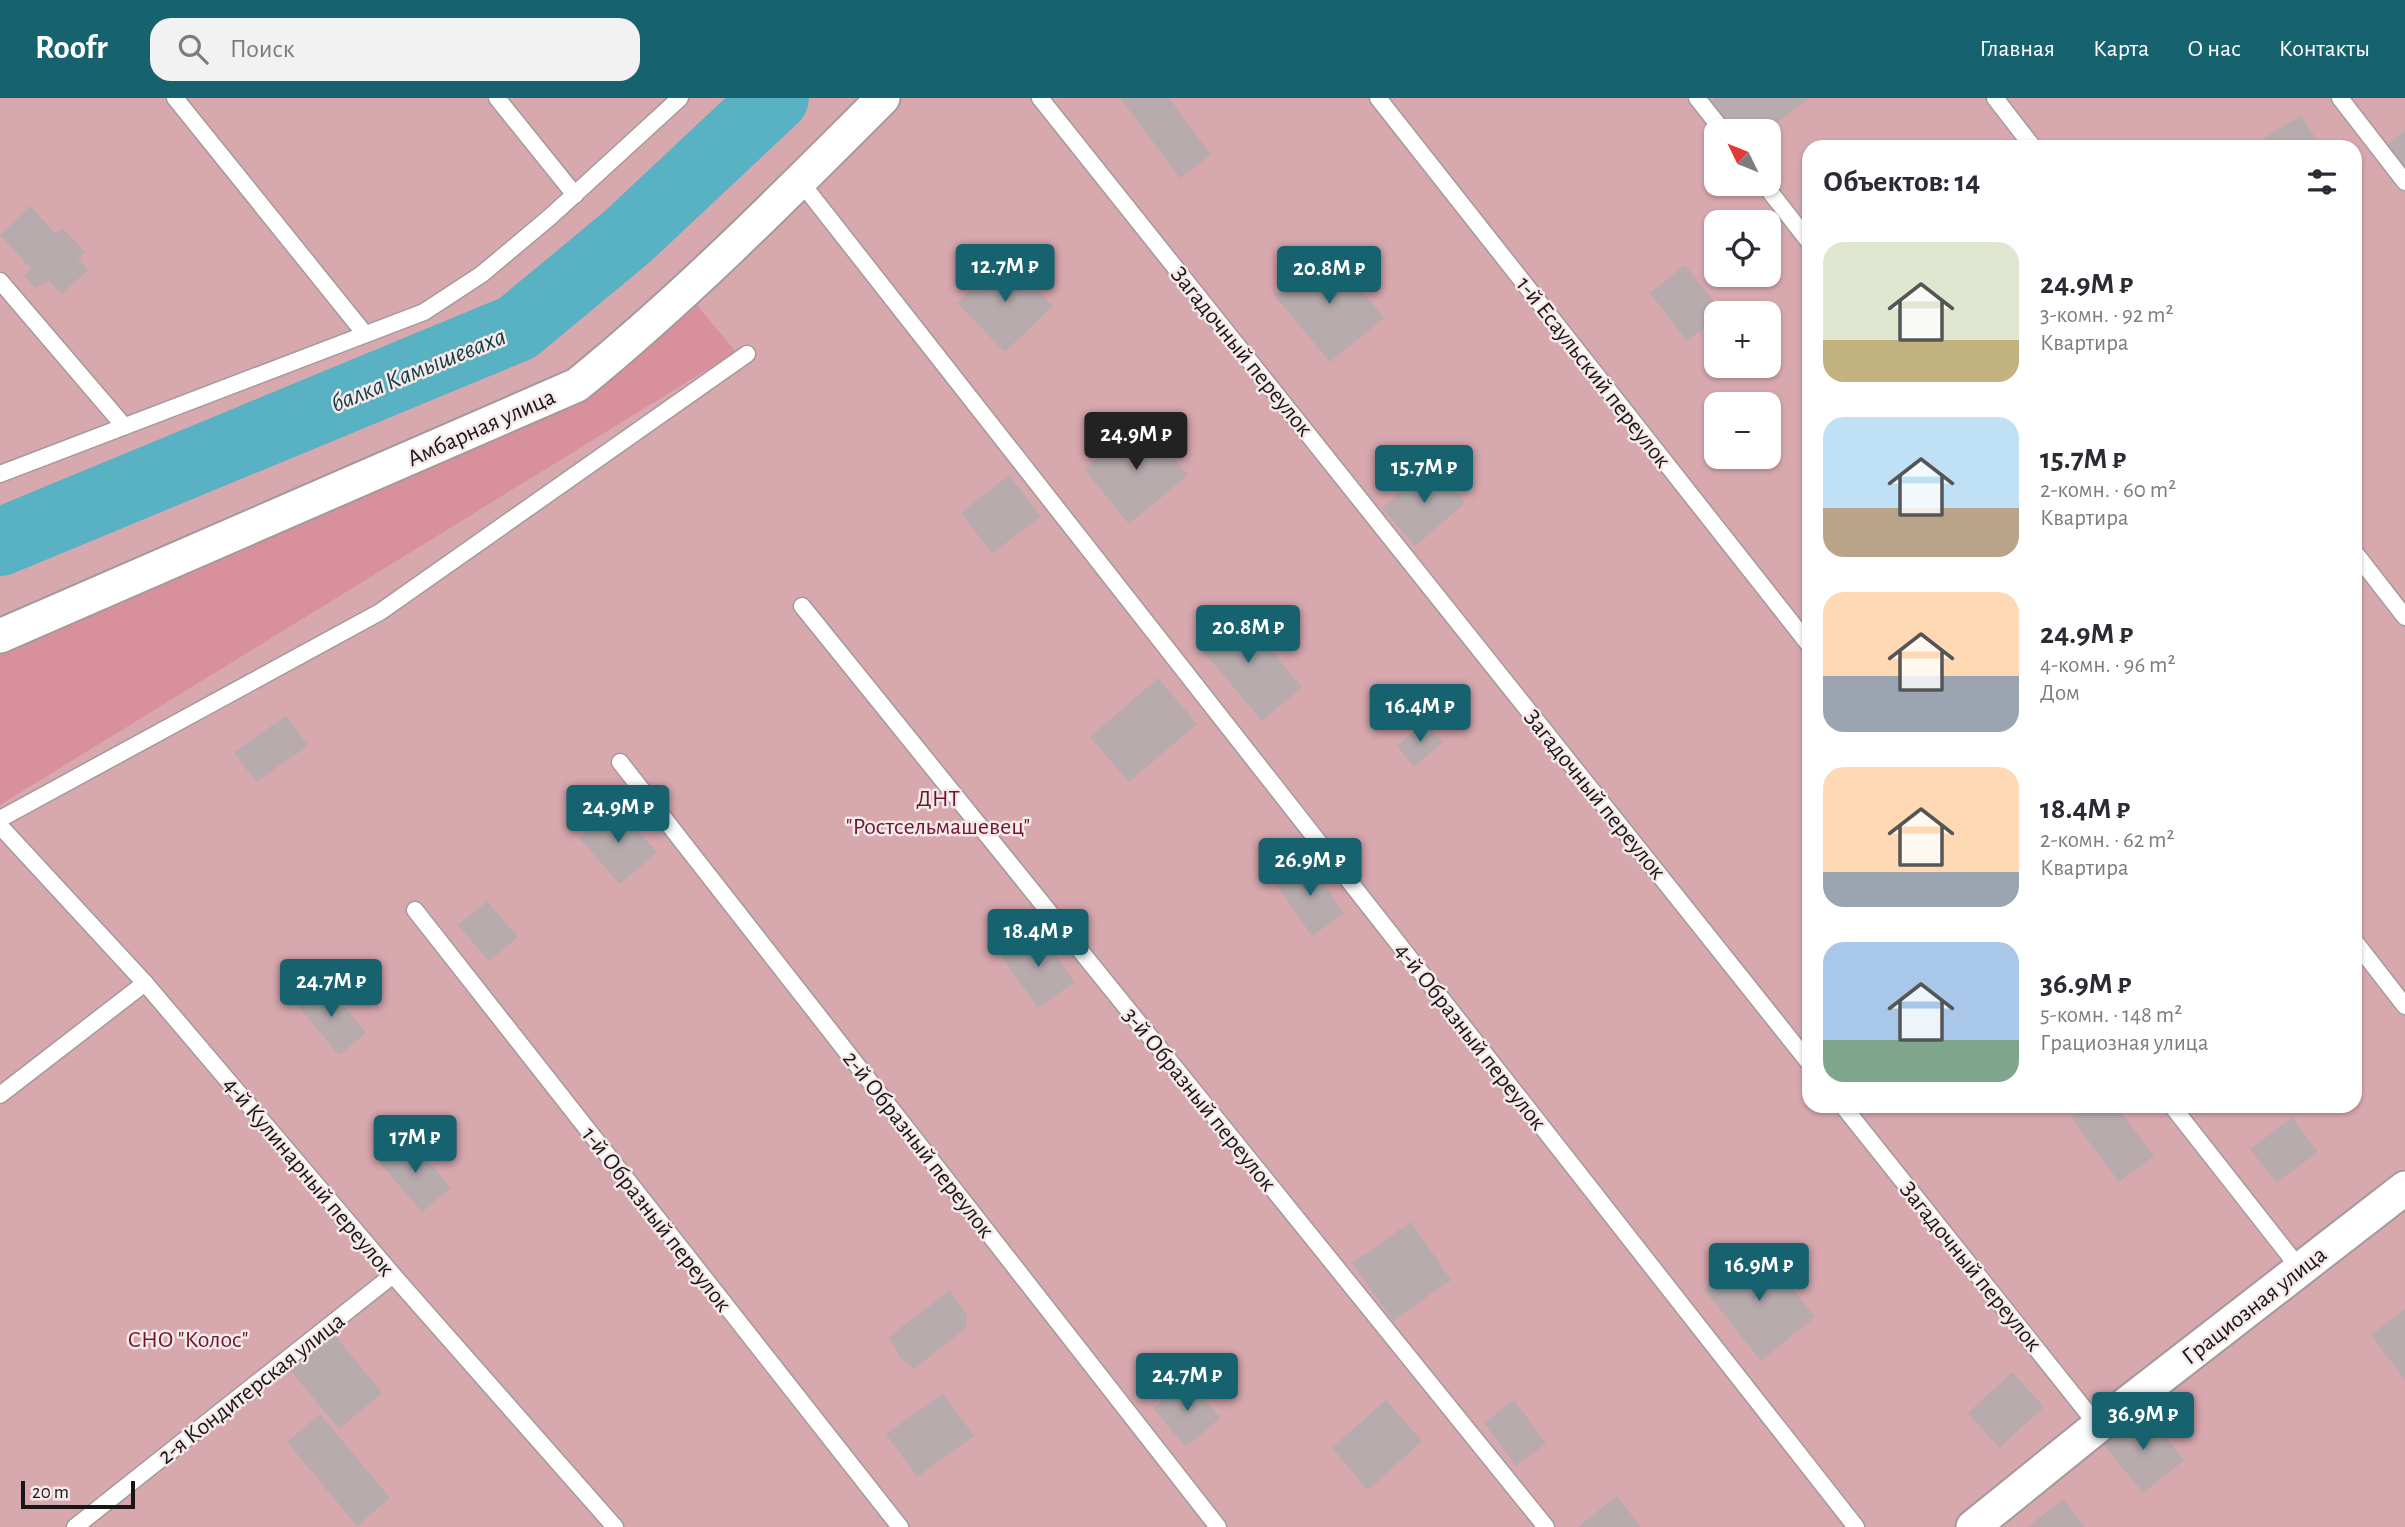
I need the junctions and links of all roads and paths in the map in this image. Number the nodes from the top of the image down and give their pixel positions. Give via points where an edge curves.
1 (175, 98) edge
2 (497, 98) edge
3 (680, 98) edge
4 (883, 98) edge
5 (1040, 98) edge
6 (1378, 98) edge
7 (1697, 98) edge
8 (1995, 98) edge
9 (2340, 98) edge
10 (1714, 119) edge
11 (2028, 140) edge
12 (800, 181) junction
13 (2405, 182) edge
14 (575, 195) junction
15 (1773, 196) edge
16 (1802, 233) edge
17 (0, 281) edge
18 (365, 334) junction
19 (747, 354) dead end
20 (124, 426) junction
21 (0, 474) edge
22 (2362, 562) edge
23 (802, 607) dead end
24 (2405, 617) edge
25 (0, 636) edge
26 (1802, 636) edge
27 (620, 761) dead end
28 (0, 819) edge
29 (0, 826) edge
30 (415, 911) dead end
31 (2362, 951) edge
32 (145, 983) junction
33 (2405, 1006) edge
34 (1802, 1053) edge
35 (0, 1095) edge
36 (1849, 1113) edge
37 (2177, 1113) edge
38 (2405, 1188) edge
39 (2300, 1269) junction
40 (393, 1275) junction
41 (2098, 1426) junction
42 (75, 1527) edge
43 (615, 1527) edge
44 (900, 1527) edge
45 (1218, 1527) edge
46 (1546, 1527) edge
47 (1856, 1527) edge
48 (1973, 1527) edge

1 - 18 lane
2 - 14 lane
3 - 14 lane
4 - 12 street, Амбарная улица
5 - 34 lane, Загадочный переулок
6 - 26 lane, 1-й Есаульский переулок
7 - 10 lane
8 - 11 lane
9 - 13 lane
12 - 25 street, Амбарная улица via 626,345 577,385
12 - 47 lane, 4-й Образный переулок
14 - 18 lane via 482,274 424,312
15 - 16 lane
17 - 20 lane
18 - 20 lane
19 - 28 lane via 380,612
20 - 21 lane
22 - 24 lane
23 - 46 lane, 3-й Образный переулок
27 - 45 lane, 2-й Образный переулок
29 - 32 lane, 4-й Кулинарный переулок
30 - 44 lane, 1-й Образный переулок
31 - 33 lane
32 - 35 lane
32 - 40 lane, 4-й Кулинарный переулок
36 - 41 lane, Загадочный переулок
37 - 39 lane
38 - 39 street, Грациозная улица
39 - 41 street, Грациозная улица
40 - 42 lane, 2-я Кондитерская улица
40 - 43 lane, 4-й Кулинарный переулок
41 - 48 street, Грациозная улица

